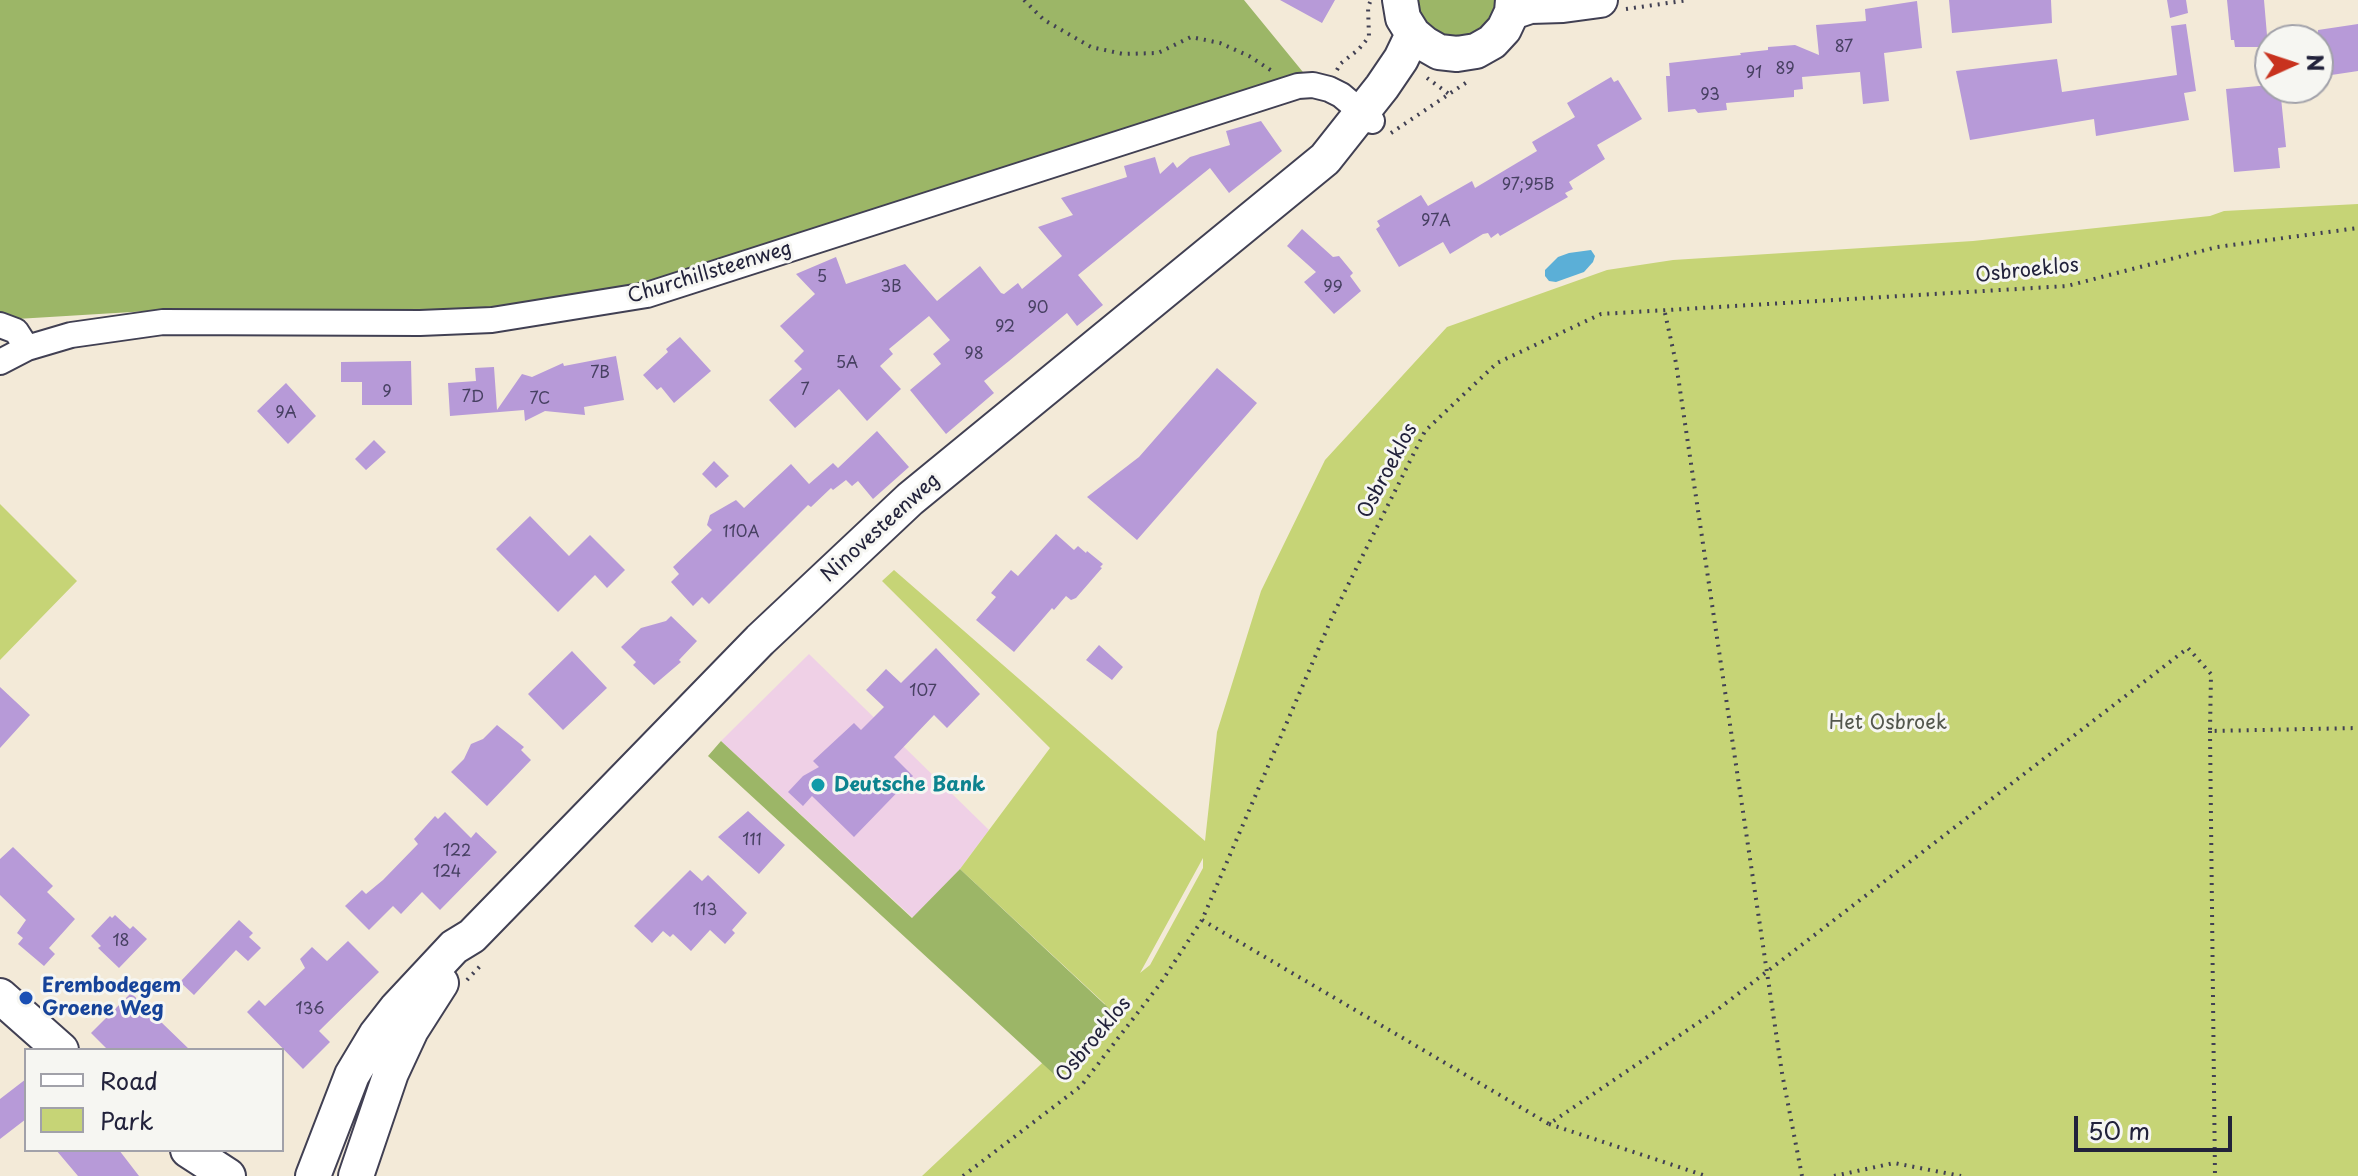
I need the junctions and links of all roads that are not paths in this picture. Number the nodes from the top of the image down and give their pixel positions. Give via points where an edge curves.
1 (1400, 0) edge
2 (1612, 4) edge
3 (1513, 6) edge
4 (1426, 43) junction
5 (1375, 124) junction
6 (0, 325) edge
7 (27, 348) junction
8 (0, 362) edge
9 (479, 948) junction
10 (0, 996) edge
11 (59, 1048) edge
12 (192, 1152) edge
13 (232, 1174) edge
14 (313, 1176) edge
15 (356, 1176) edge

1 - 4 main road via 1403,18
2 - 3 main road
3 - 4 main road via 1504,29 1476,51 1457,54
4 - 5 main road, Ninovesteenweg via 1401,59
5 - 7 street, Churchillsteenweg via 1329,89 1298,86 647,295 492,320 163,322 71,335
5 - 9 main road, Ninovesteenweg via 1325,159 910,499 760,640
6 - 7 street via 16,331
7 - 8 street, Churchillsteenweg
9 - 14 main road, Ninovesteenweg via 454,947 376,1035 352,1075
9 - 15 main road, Ninovesteenweg via 411,1030
10 - 11 main road
12 - 13 main road

